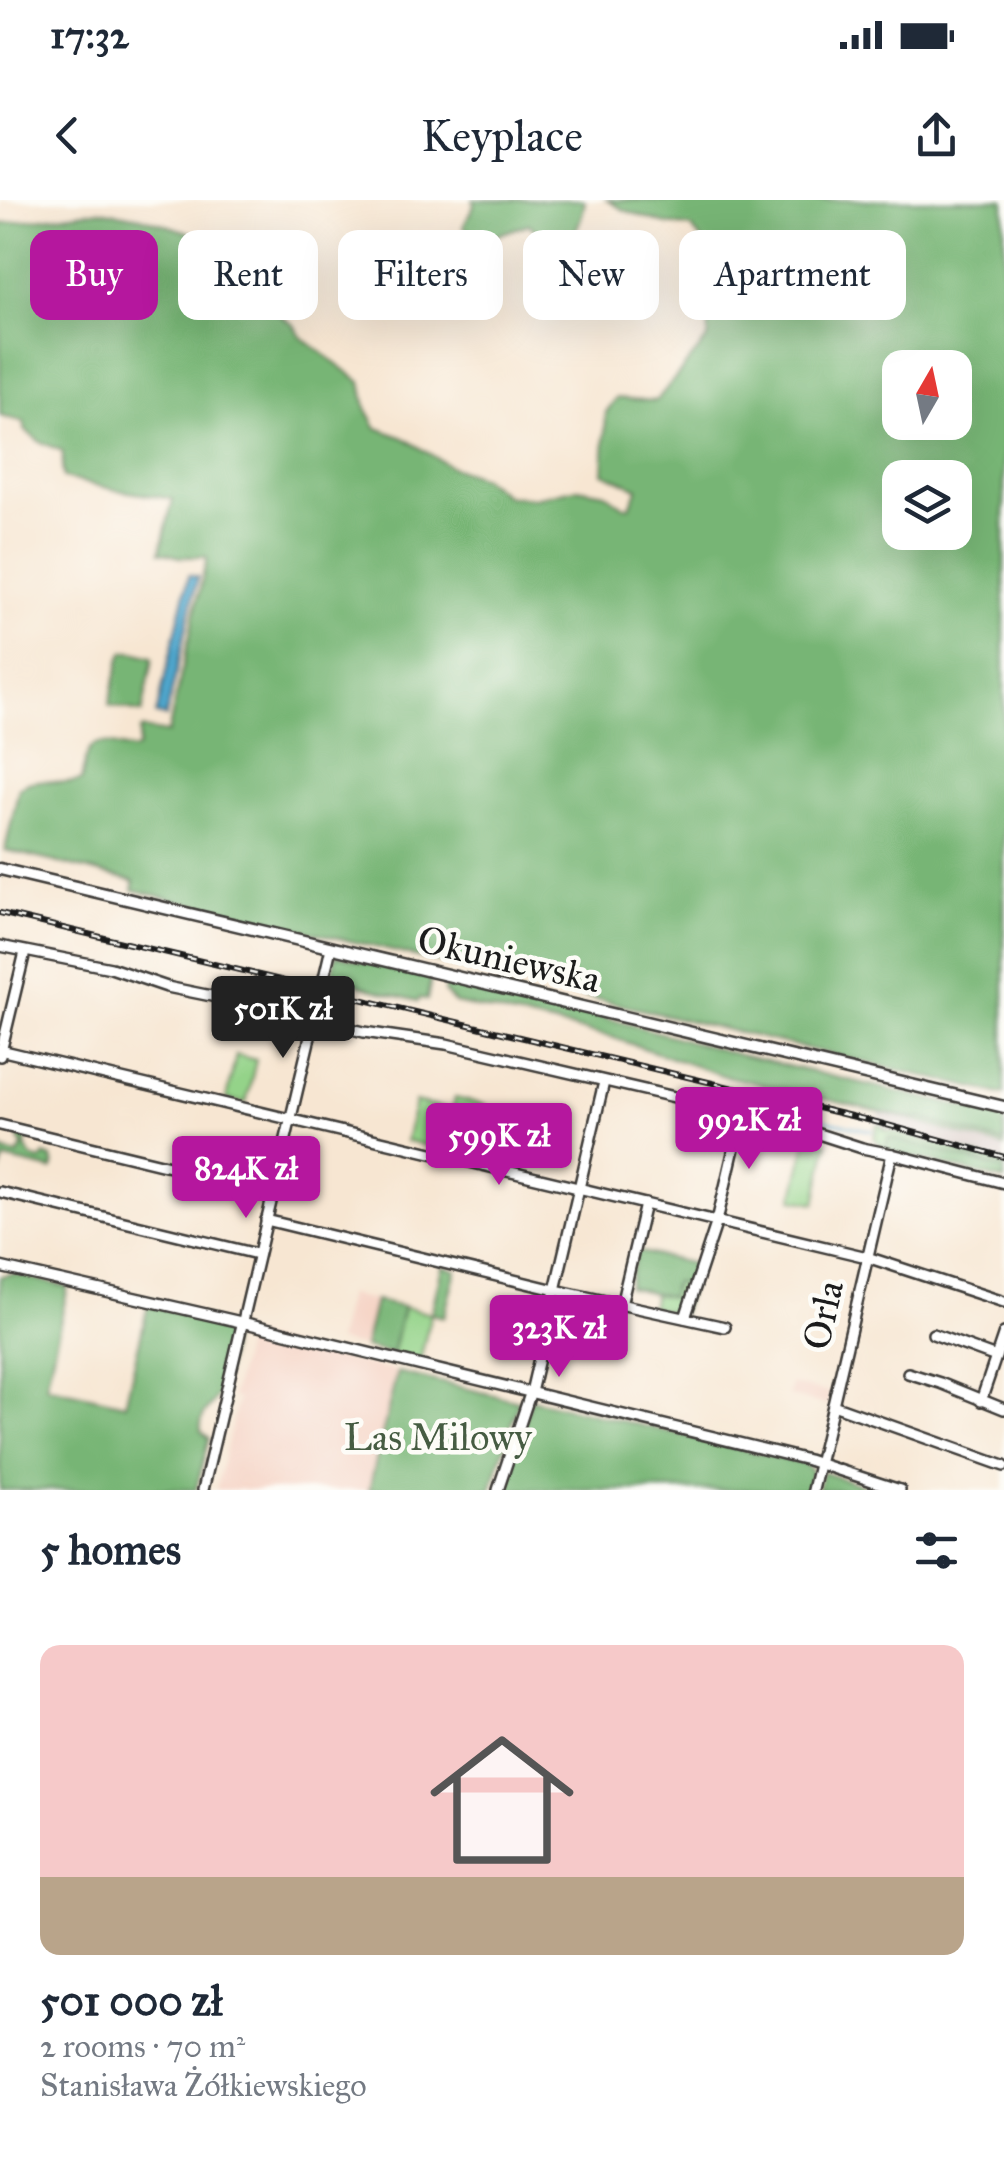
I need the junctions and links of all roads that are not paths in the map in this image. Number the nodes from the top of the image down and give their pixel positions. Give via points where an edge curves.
1 (0, 869) edge
2 (0, 946) edge
3 (331, 948) junction
4 (25, 952) junction
5 (313, 1020) junction
6 (0, 1052) edge
7 (604, 1082) junction
8 (1004, 1107) edge
9 (742, 1114) junction
10 (290, 1120) junction
11 (0, 1125) edge
12 (892, 1154) junction
13 (1004, 1184) edge
14 (579, 1187) junction
15 (273, 1190) junction
16 (0, 1192) edge
17 (645, 1204) junction
18 (266, 1220) junction
19 (717, 1221) junction
20 (257, 1254) junction
21 (867, 1257) junction
22 (0, 1267) edge
23 (555, 1290) junction
24 (1004, 1302) edge
25 (622, 1305) junction
26 (685, 1318) junction
27 (241, 1324) junction
28 (725, 1327) dead end
29 (1004, 1333) edge
30 (932, 1334) dead end
31 (996, 1357) junction
32 (908, 1373) dead end
33 (530, 1393) junction
34 (981, 1401) junction
35 (833, 1405) junction
36 (1004, 1410) edge
37 (819, 1463) junction
38 (1004, 1466) edge
39 (202, 1490) edge
40 (498, 1490) edge
41 (813, 1490) edge
42 (900, 1490) edge

1 - 3 main road, Okuniewska
2 - 4 street
3 - 5 street
3 - 8 main road, Okuniewska
4 - 5 street
4 - 6 street
5 - 7 street
5 - 10 street
6 - 10 street
7 - 9 street
7 - 14 street
9 - 12 street
9 - 19 street
10 - 14 street
10 - 15 street
11 - 15 street
12 - 13 street
12 - 21 street, Orla
14 - 17 street
14 - 23 street
15 - 18 street
16 - 20 street
17 - 19 street
17 - 25 street
18 - 20 street
18 - 23 street
19 - 21 street
19 - 26 street
20 - 27 street
21 - 24 street
21 - 35 street, Orla
22 - 27 street
23 - 25 street
23 - 33 street
25 - 26 street
26 - 28 street
27 - 33 street
27 - 39 street
29 - 31 street
30 - 31 street
31 - 34 street
32 - 34 street
33 - 37 street
33 - 40 street
34 - 36 street
35 - 37 street, Orla
35 - 38 street
37 - 41 street, Orla
37 - 42 street

